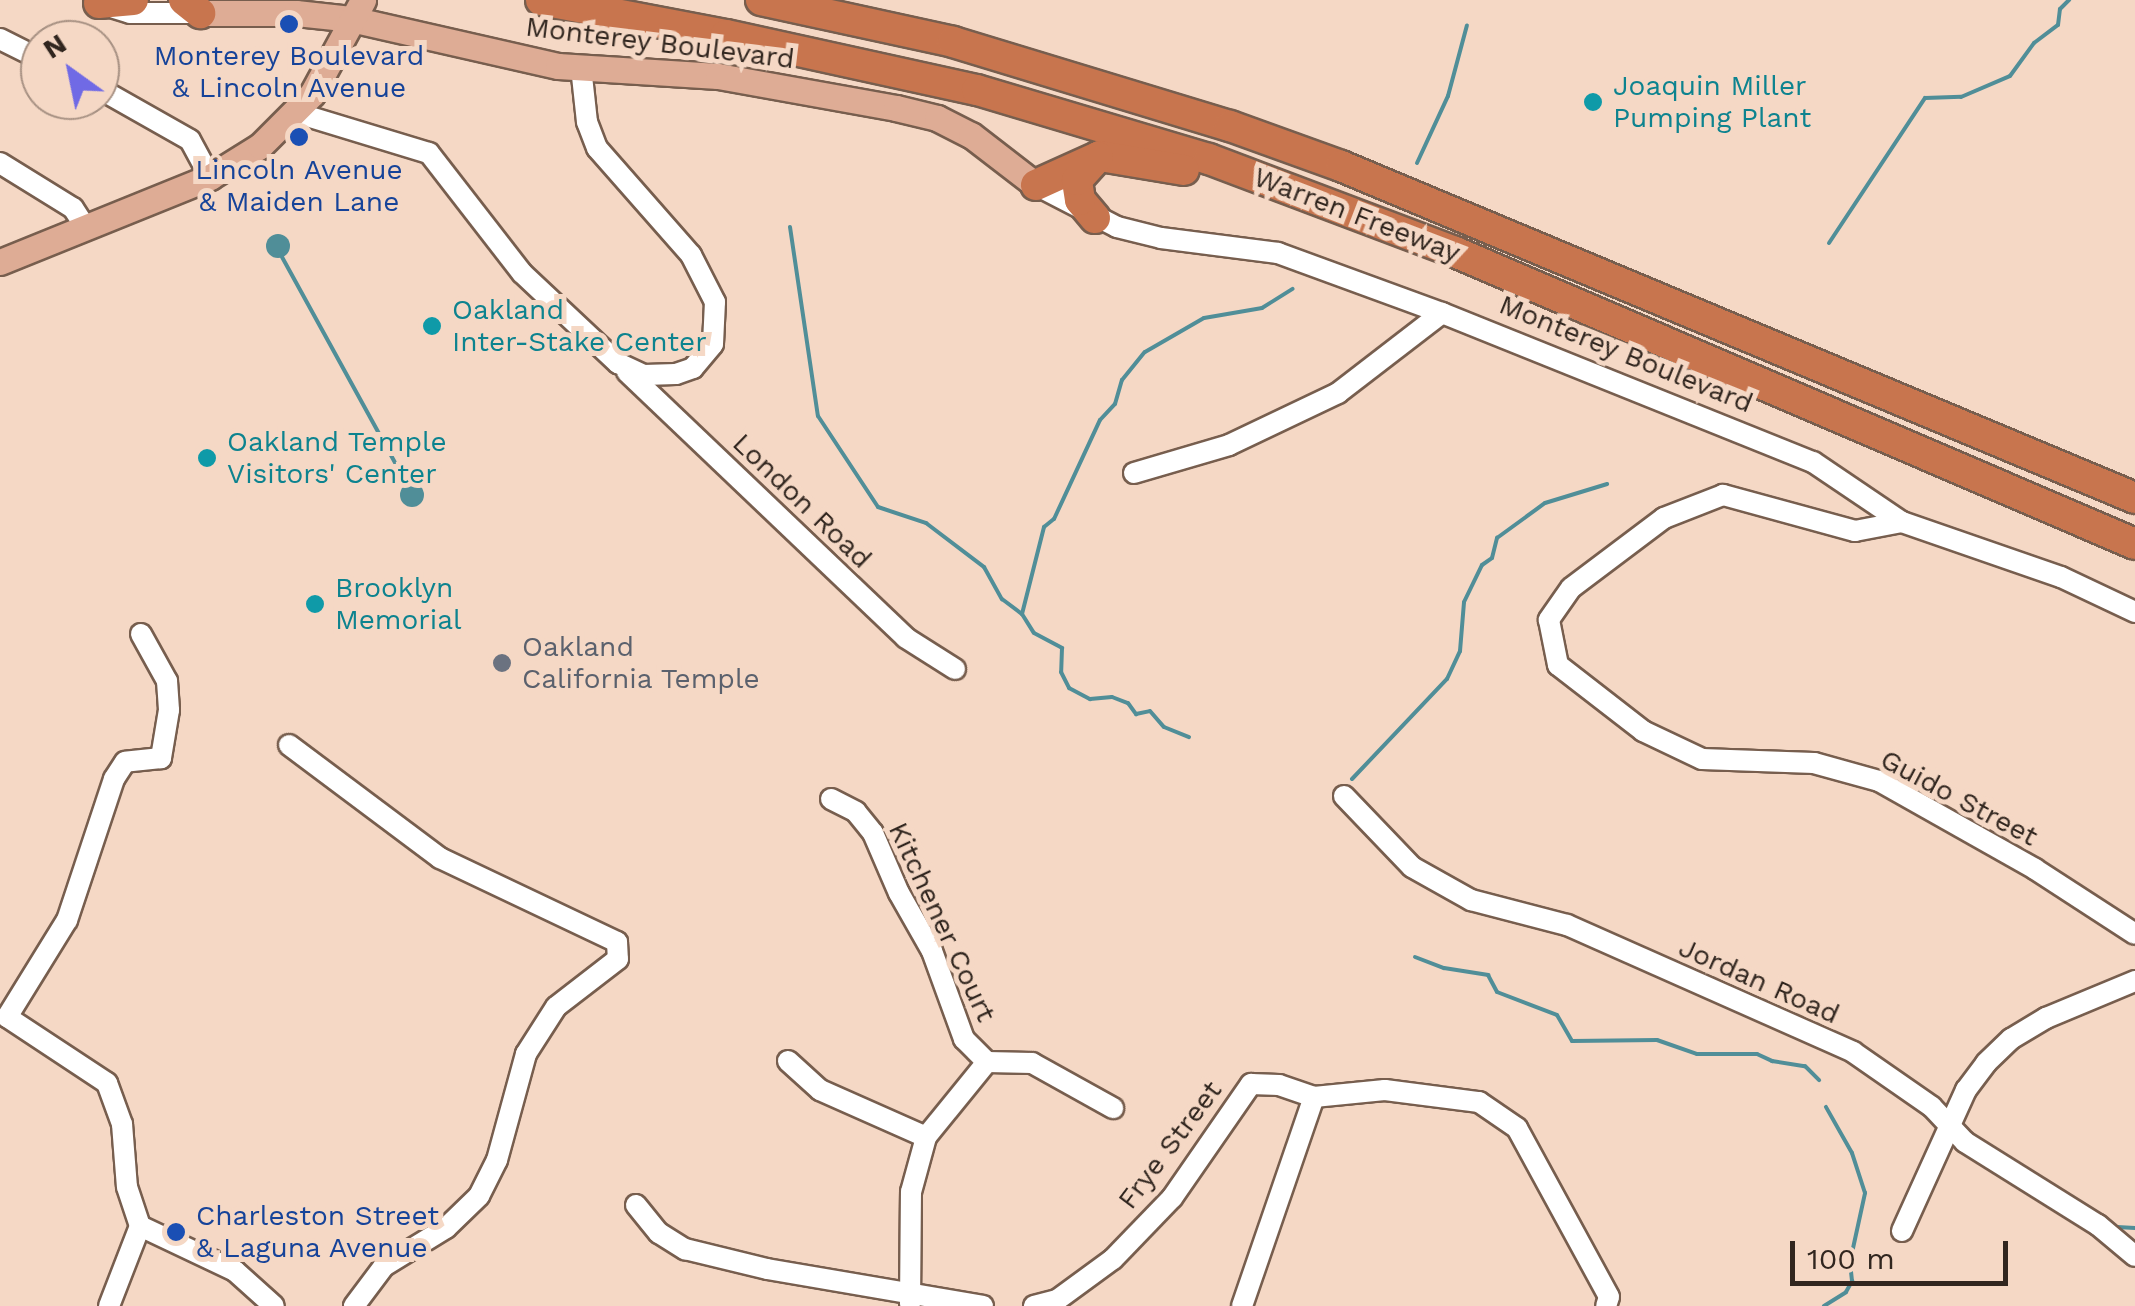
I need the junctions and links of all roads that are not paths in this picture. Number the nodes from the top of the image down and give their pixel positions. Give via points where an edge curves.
1 (133, 0) edge
2 (541, 0) edge
3 (762, 0) edge
4 (96, 2) edge
5 (806, 4) edge
6 (354, 6) edge
7 (192, 7) edge
8 (581, 68) junction
9 (120, 100) edge
10 (297, 113) junction
11 (1100, 156) junction
12 (0, 163) edge
13 (210, 177) junction
14 (1036, 184) junction
15 (1095, 218) junction
16 (86, 228) junction
17 (1455, 252) junction
18 (0, 262) edge
19 (1442, 313) junction
20 (618, 363) junction
21 (1134, 473) dead end
22 (2135, 498) edge
23 (1902, 522) junction
24 (2135, 544) edge
25 (2135, 612) edge
26 (141, 634) dead end
27 (956, 669) dead end
28 (289, 746) dead end
29 (1344, 796) dead end
30 (830, 799) dead end
31 (2135, 934) edge
32 (2135, 981) edge
33 (788, 1061) dead end
34 (987, 1062) junction
35 (1314, 1097) junction
36 (1114, 1108) dead end
37 (1950, 1126) junction
38 (926, 1137) junction
39 (636, 1205) dead end
40 (140, 1226) junction
41 (1902, 1231) dead end
42 (2135, 1256) edge
43 (910, 1299) edge
44 (109, 1306) edge
45 (274, 1306) edge
46 (354, 1306) edge
47 (983, 1306) edge
48 (1034, 1306) edge
49 (1242, 1306) edge
50 (1606, 1306) edge

1 - 4 highway
2 - 17 highway, Warren Freeway via 1011,100 1209,158
3 - 5 highway, Warren Freeway
4 - 7 street, Monterey Boulevard via 130,13
5 - 22 highway, Warren Freeway via 1109,87 1342,166
6 - 7 main road, Monterey Boulevard via 276,12
6 - 8 main road, Monterey Boulevard via 535,62
6 - 10 main road via 336,56
8 - 14 main road, Monterey Boulevard via 741,78 918,112 971,135
8 - 20 street via 596,148 691,255 715,302 713,344 694,368 662,376
9 - 13 street via 190,140
10 - 13 main road
10 - 20 street, London Road via 429,154 522,273
11 - 14 highway
11 - 15 highway via 1076,180 1080,200
11 - 17 highway via 1178,168
12 - 16 street via 73,208
13 - 16 main road
14 - 15 street, Monterey Boulevard
15 - 19 street, Monterey Boulevard via 1162,238 1290,256
16 - 18 main road
17 - 24 highway, Warren Freeway
19 - 21 street via 1338,393 1229,444
19 - 23 street, Monterey Boulevard via 1813,462
20 - 27 street, London Road via 906,638
23 - 25 street, Monterey Boulevard via 2061,577
23 - 31 street, Guido Street via 1855,531 1723,495 1664,518 1571,588 1549,620 1558,664 1643,731 1702,759 1814,764 1880,781
26 - 40 street via 167,682 160,758 125,762 114,779 67,920 7,1016 107,1083 122,1124 127,1187
28 - 46 street via 440,858 617,942 618,959 556,1007 526,1054 497,1160 478,1196 446,1228 384,1266
29 - 37 street, Jordan Road via 1412,866 1471,900 1566,925 1854,1052
30 - 34 street, Kitchener Court via 856,812 873,834 932,951 964,1038
32 - 37 street via 2011,1039 1966,1090
33 - 38 street via 820,1090
34 - 36 street, Kitchener Court via 1032,1063
34 - 38 street
35 - 48 street, Frye Street via 1251,1084 1172,1198 1137,1234 1057,1300
35 - 49 street
35 - 50 street, Frye Street via 1385,1090 1434,1094 1479,1102 1517,1128 1609,1297
37 - 41 street
37 - 42 street, Jordan Road
38 - 43 street via 911,1192
39 - 43 street via 658,1233 685,1249
40 - 44 street
40 - 45 street via 235,1272
43 - 47 street

